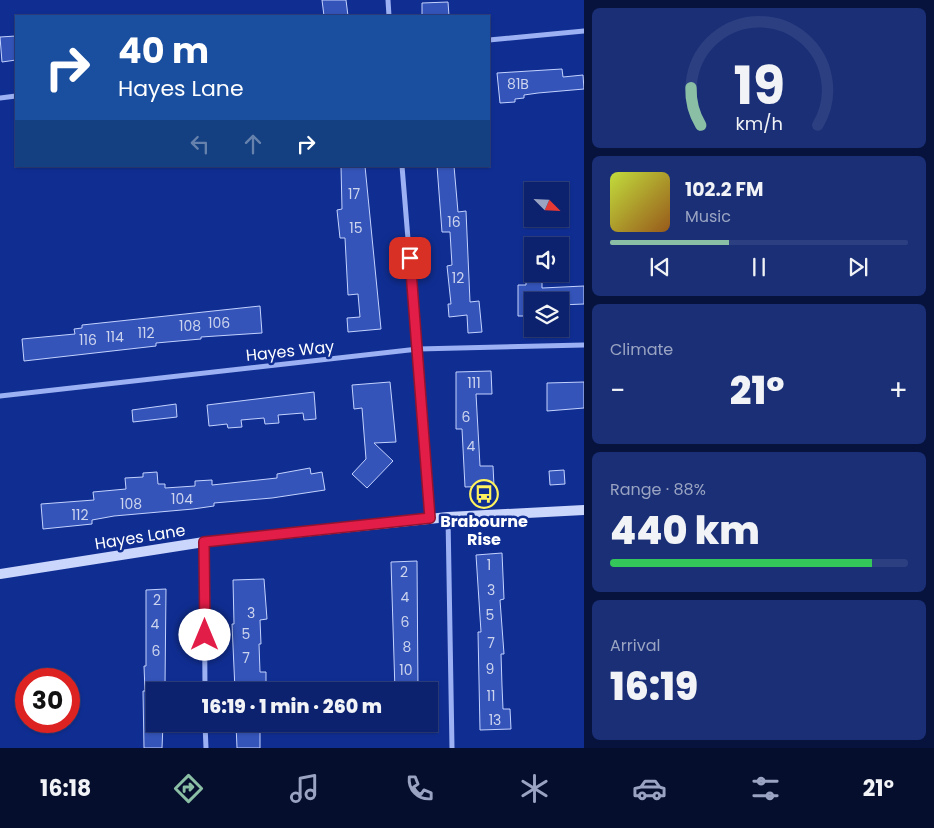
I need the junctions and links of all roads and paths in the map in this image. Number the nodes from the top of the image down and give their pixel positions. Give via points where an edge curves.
1 (388, 0) edge
2 (389, 15) edge
3 (584, 31) edge
4 (490, 40) edge
5 (15, 96) edge
6 (0, 98) edge
7 (402, 167) edge
8 (584, 345) edge
9 (418, 349) junction
10 (0, 396) edge
11 (584, 510) edge
12 (448, 517) junction
13 (430, 518) junction
14 (204, 542) junction
15 (0, 574) edge
16 (205, 682) edge
17 (205, 732) edge
18 (206, 748) edge
19 (452, 748) edge

1 - 2 street
3 - 4 street
5 - 6 street
7 - 9 street
8 - 9 street, Hayes Way
9 - 10 street, Hayes Way
9 - 13 street
11 - 12 main road, Hayes Lane
12 - 13 main road, Hayes Lane
12 - 19 street
13 - 14 main road, Hayes Lane
14 - 15 main road, Hayes Lane
14 - 16 street
17 - 18 street

